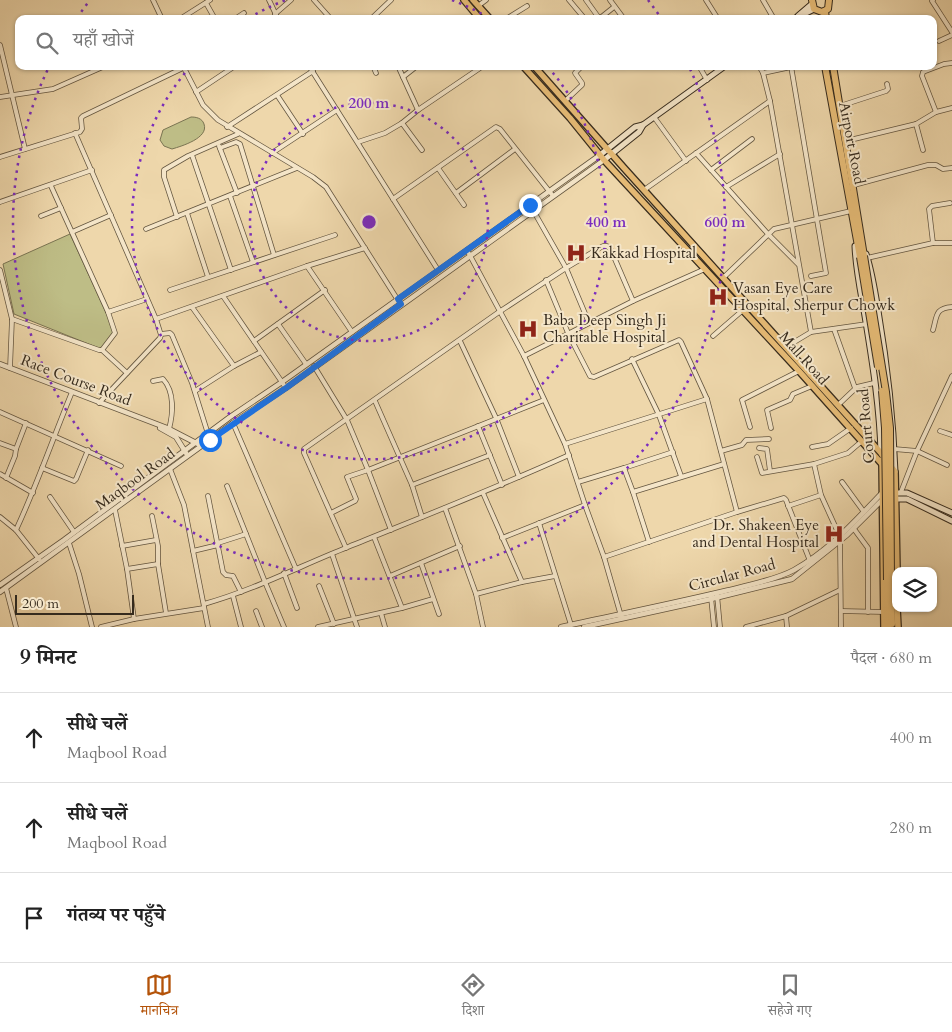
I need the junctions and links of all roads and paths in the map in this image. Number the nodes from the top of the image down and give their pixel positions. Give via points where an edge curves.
1 (153, 0) edge
2 (269, 0) edge
3 (291, 0) edge
4 (314, 0) edge
5 (391, 0) edge
6 (464, 0) edge
7 (473, 0) edge
8 (486, 0) edge
9 (569, 0) edge
10 (586, 0) edge
11 (610, 0) edge
12 (706, 0) edge
13 (763, 0) edge
14 (932, 0) edge
15 (208, 1) edge
16 (830, 1) edge
17 (813, 5) edge
18 (478, 6) junction
19 (527, 6) dead end
20 (614, 7) junction
21 (825, 11) junction
22 (189, 13) joint
23 (244, 13) dead end
24 (275, 14) joint
25 (160, 15) edge
26 (186, 15) edge
27 (213, 15) edge
28 (241, 15) edge
29 (327, 15) edge
30 (374, 15) edge
31 (477, 15) edge
32 (486, 15) edge
33 (512, 15) edge
34 (582, 15) edge
35 (597, 15) edge
36 (603, 15) edge
37 (621, 15) edge
38 (714, 15) edge
39 (772, 15) edge
40 (800, 15) edge
41 (826, 15) edge
42 (952, 34) edge
43 (939, 41) dead end
44 (0, 45) edge
45 (1, 57) edge
46 (952, 63) edge
47 (937, 67) edge
48 (96, 70) edge
49 (177, 70) edge
50 (185, 70) edge
51 (229, 70) edge
52 (375, 70) edge
53 (400, 70) edge
54 (412, 70) edge
55 (477, 70) edge
56 (527, 70) edge
57 (541, 70) edge
58 (578, 70) edge
59 (701, 70) edge
60 (720, 70) edge
61 (761, 70) edge
62 (775, 70) edge
63 (792, 70) edge
64 (826, 70) edge
65 (834, 70) edge
66 (928, 70) edge
67 (313, 72) joint
68 (376, 73) dead end
69 (763, 73) junction
70 (403, 77) junction
71 (706, 80) junction
72 (887, 84) dead end
73 (196, 92) junction
74 (277, 95) junction
75 (12, 96) junction
76 (0, 98) edge
77 (565, 101) junction
78 (770, 101) junction
79 (840, 106) junction
80 (952, 108) edge
81 (337, 110) junction
82 (418, 110) junction
83 (936, 112) junction
84 (654, 117) junction
85 (402, 123) junction
86 (916, 124) junction
87 (643, 125) junction
88 (227, 127) junction
89 (75, 133) junction
90 (238, 134) junction
91 (303, 134) junction
92 (752, 139) dead end
93 (846, 141) junction
94 (358, 142) junction
95 (218, 143) junction
96 (220, 148) junction
97 (25, 149) junction
98 (515, 149) junction
99 (607, 149) junction
100 (422, 150) dead end
101 (923, 150) dead end
102 (272, 153) junction
103 (696, 154) junction
104 (780, 154) junction
105 (192, 155) junction
106 (612, 155) junction
107 (0, 157) edge
108 (602, 157) junction
109 (686, 161) junction
110 (298, 168) junction
111 (438, 168) junction
112 (952, 168) edge
113 (92, 170) junction
114 (710, 170) junction
115 (854, 185) junction
116 (51, 186) junction
117 (252, 187) junction
118 (726, 188) junction
119 (644, 190) junction
120 (550, 191) junction
121 (237, 193) junction
122 (456, 193) junction
123 (230, 196) junction
124 (553, 196) junction
125 (393, 199) junction
126 (0, 202) edge
127 (950, 203) dead end
128 (464, 204) dead end
129 (209, 205) junction
130 (62, 208) junction
131 (534, 210) junction
132 (852, 210) junction
133 (187, 213) junction
134 (111, 215) junction
135 (41, 216) dead end
136 (177, 217) junction
137 (817, 218) junction
138 (792, 224) junction
139 (855, 225) junction
140 (146, 229) dead end
141 (72, 232) junction
142 (768, 234) junction
143 (335, 235) dead end
144 (933, 243) junction
145 (952, 243) edge
146 (365, 248) junction
147 (468, 250) junction
148 (274, 255) junction
149 (471, 256) junction
150 (864, 257) junction
151 (253, 262) junction
152 (798, 264) junction
153 (307, 266) junction
154 (566, 268) junction
155 (705, 269) junction
156 (0, 270) edge
157 (231, 270) junction
158 (438, 270) junction
159 (811, 276) dead end
160 (208, 277) junction
161 (722, 278) junction
162 (546, 280) junction
163 (170, 290) dead end
164 (325, 290) junction
165 (3, 294) edge
166 (224, 296) junction
167 (147, 299) junction
168 (398, 299) junction
169 (633, 301) junction
170 (401, 304) junction
171 (192, 307) junction
172 (952, 307) edge
173 (743, 310) junction
174 (108, 312) junction
175 (499, 312) junction
176 (12, 319) junction
177 (156, 320) junction
178 (589, 323) junction
179 (278, 324) junction
180 (866, 324) junction
181 (834, 328) junction
182 (933, 330) dead end
183 (352, 332) junction
184 (811, 332) junction
185 (568, 333) junction
186 (161, 334) junction
187 (713, 336) dead end
188 (254, 341) junction
189 (460, 341) junction
190 (786, 347) junction
191 (102, 350) junction
192 (262, 352) junction
193 (524, 356) junction
194 (632, 359) junction
195 (0, 364) edge
196 (306, 364) junction
197 (234, 366) junction
198 (314, 366) junction
199 (10, 368) junction
200 (799, 371) junction
201 (127, 373) junction
202 (952, 376) edge
203 (153, 381) dead end
204 (282, 382) junction
205 (874, 384) junction
206 (812, 386) junction
207 (286, 388) junction
208 (855, 388) junction
209 (195, 391) junction
210 (72, 392) junction
211 (707, 399) junction
212 (544, 400) junction
213 (375, 401) junction
214 (99, 403) junction
215 (838, 405) junction
216 (0, 412) edge
217 (658, 415) junction
218 (496, 418) junction
219 (143, 420) junction
220 (347, 420) junction
221 (233, 422) junction
222 (26, 423) junction
223 (478, 426) junction
224 (750, 428) dead end
225 (771, 428) dead end
226 (851, 428) junction
227 (169, 429) junction
228 (940, 430) dead end
229 (208, 434) junction
230 (54, 435) junction
231 (952, 436) edge
232 (769, 439) dead end
233 (862, 440) junction
234 (0, 443) edge
235 (565, 444) junction
236 (198, 445) junction
237 (812, 447) dead end
238 (759, 448) dead end
239 (16, 449) junction
240 (894, 449) junction
241 (88, 450) junction
242 (185, 450) junction
243 (721, 451) junction
244 (917, 451) junction
245 (672, 452) junction
246 (881, 453) junction
247 (490, 455) junction
248 (569, 455) junction
249 (188, 456) junction
250 (400, 457) junction
251 (757, 457) dead end
252 (724, 464) junction
253 (814, 464) junction
254 (882, 464) junction
255 (947, 465) dead end
256 (121, 466) dead end
257 (42, 468) junction
258 (624, 468) junction
259 (170, 469) junction
260 (368, 470) junction
261 (770, 471) junction
262 (895, 472) junction
263 (0, 474) edge
264 (681, 476) junction
265 (519, 477) junction
266 (6, 478) junction
267 (578, 482) junction
268 (842, 482) dead end
269 (502, 484) junction
270 (412, 485) junction
271 (227, 486) dead end
272 (633, 492) junction
273 (33, 493) junction
274 (483, 493) junction
275 (882, 493) junction
276 (897, 494) junction
277 (821, 495) junction
278 (50, 496) dead end
279 (208, 496) dead end
280 (882, 500) junction
281 (585, 505) junction
282 (788, 506) junction
283 (445, 508) junction
284 (115, 510) junction
285 (737, 512) junction
286 (864, 512) junction
287 (331, 513) junction
288 (952, 513) edge
289 (152, 516) dead end
290 (0, 517) edge
291 (422, 517) junction
292 (952, 521) edge
293 (539, 523) junction
294 (854, 529) junction
295 (16, 530) junction
296 (391, 530) junction
297 (74, 532) junction
298 (246, 534) junction
299 (374, 537) junction
300 (502, 538) junction
301 (840, 539) junction
302 (156, 540) junction
303 (649, 542) junction
304 (68, 544) junction
305 (218, 544) junction
306 (122, 546) junction
307 (460, 546) junction
308 (346, 548) junction
309 (193, 551) junction
310 (332, 554) junction
311 (38, 557) junction
312 (604, 557) junction
313 (42, 562) junction
314 (810, 562) junction
315 (421, 563) junction
316 (158, 564) junction
317 (897, 567) edge
318 (296, 568) junction
319 (127, 569) junction
320 (284, 573) junction
321 (390, 576) junction
322 (555, 576) junction
323 (889, 580) junction
324 (265, 582) junction
325 (522, 582) junction
326 (0, 585) edge
327 (319, 586) dead end
328 (6, 588) junction
329 (840, 590) junction
330 (0, 592) edge
331 (241, 592) junction
332 (476, 594) junction
333 (717, 595) junction
334 (233, 596) junction
335 (711, 597) junction
336 (433, 598) junction
337 (204, 606) junction
338 (297, 608) dead end
339 (402, 608) junction
340 (256, 611) dead end
341 (841, 611) junction
342 (868, 612) junction
343 (884, 612) junction
344 (897, 612) edge
345 (166, 613) junction
346 (382, 613) junction
347 (439, 614) dead end
348 (786, 616) junction
349 (622, 617) junction
350 (134, 619) junction
351 (355, 620) junction
352 (125, 621) junction
353 (334, 624) junction
354 (571, 625) junction
355 (16, 627) edge
356 (92, 627) edge
357 (101, 627) edge
358 (126, 627) edge
359 (208, 627) edge
360 (241, 627) edge
361 (262, 627) edge
362 (284, 627) edge
363 (318, 627) edge
364 (357, 627) edge
365 (385, 627) edge
366 (483, 627) edge
367 (561, 627) edge
368 (584, 627) edge
369 (714, 627) edge
370 (720, 627) edge
371 (746, 627) edge
372 (786, 627) edge
373 (841, 627) edge
374 (886, 627) edge
375 (892, 627) edge
376 (898, 627) edge

1 - 25 street
2 - 24 street
3 - 24 street
4 - 29 street
5 - 30 street
6 - 31 main road
7 - 18 main road
8 - 18 street
9 - 34 street
10 - 35 street
11 - 20 street
12 - 38 street
13 - 39 street
14 - 42 street
15 - 22 street
15 - 27 street
16 - 21 highway
17 - 21 highway via 818,12
17 - 40 main road
18 - 32 main road
19 - 33 street
20 - 36 street
20 - 37 street
21 - 41 highway
22 - 26 street
23 - 28 street
42 - 43 street
44 - 45 street
45 - 75 street
46 - 47 street
48 - 75 street via 53,89
49 - 89 street via 83,116 81,130
50 - 73 street
51 - 73 street
52 - 68 street
53 - 70 street
54 - 70 street
55 - 82 street
56 - 108 main road, Mall Road
57 - 77 main road, Mall Road
58 - 77 street via 575,73 582,85
59 - 71 street
60 - 71 main road
61 - 69 street
62 - 69 street
63 - 137 street
64 - 132 highway, Airport Road
65 - 79 highway
66 - 83 street via 922,76
67 - 74 street
67 - 81 street
69 - 78 street
70 - 82 street
71 - 84 main road
72 - 79 street via 886,91
73 - 88 street via 209,113
74 - 88 street
74 - 91 street
75 - 76 street
75 - 97 street
77 - 99 main road, Mall Road
78 - 103 street
78 - 104 street
79 - 93 highway
80 - 83 street
81 - 91 street
81 - 94 street
82 - 85 street
83 - 86 street
84 - 87 main road
84 - 109 street
85 - 94 street
85 - 100 street
86 - 93 street
86 - 101 street
87 - 99 main road via 634,127
87 - 106 main road
88 - 90 street
89 - 97 street
89 - 113 street
90 - 95 street
90 - 102 street
91 - 102 street
92 - 114 street
93 - 115 highway
94 - 125 street
95 - 96 street
95 - 105 street
96 - 117 street via 236,142 240,144
96 - 121 street
97 - 107 street
98 - 111 street via 500,129 494,127
98 - 120 street
98 - 122 street
99 - 106 main road, Mall Road
99 - 108 main road
102 - 110 street
103 - 109 street
103 - 114 street
104 - 118 street
104 - 138 street
105 - 129 street
105 - 136 street via 163,171
106 - 108 main road
106 - 119 main road, Mall Road
108 - 120 street, Maqbool Road
108 - 124 street, Maqbool Road
108 - 155 main road, Mall Road
109 - 119 street
110 - 117 street
110 - 146 street via 326,187
111 - 122 street
111 - 125 street
112 - 115 street via 928,165
113 - 116 street
113 - 134 street
114 - 118 street
115 - 150 highway
116 - 126 street
116 - 130 street
117 - 121 street
117 - 148 street
118 - 142 street
119 - 161 main road, Mall Road
120 - 124 street
120 - 147 street, Maqbool Road
121 - 123 street
122 - 128 street
123 - 129 street
123 - 151 street
124 - 131 street, Maqbool Road
125 - 158 street
127 - 144 street via 929,209
129 - 133 street
129 - 157 street
130 - 135 street
130 - 141 street
131 - 149 street, Maqbool Road
131 - 154 street
132 - 137 street
132 - 139 highway, Airport Road
133 - 136 street
133 - 160 street
134 - 141 street
134 - 167 street
136 - 140 street
137 - 138 street
137 - 159 street via 826,273
138 - 142 street
138 - 152 street
139 - 150 highway, Airport Road
139 - 180 main road, Court Road via 856,262
141 - 174 street
142 - 152 street
142 - 161 street
143 - 148 street
144 - 145 street
144 - 150 street
146 - 153 street
146 - 168 street
147 - 149 street
147 - 158 street, Maqbool Road
148 - 151 street
149 - 170 street, Maqbool Road
149 - 175 street
150 - 240 main road, Court Road via 880,325 891,397
150 - 323 highway, bridge via 890,428
151 - 157 street
152 - 184 street
153 - 164 street
153 - 166 street
154 - 162 street
154 - 169 street via 607,246
154 - 178 street
155 - 169 street
155 - 173 main road, Mall Road
156 - 165 street
157 - 160 street
158 - 168 street, Maqbool Road
160 - 163 street
161 - 190 main road, Mall Road
162 - 175 street
162 - 185 street
164 - 179 street
164 - 183 street
165 - 176 street
166 - 171 street
166 - 188 street
167 - 174 street
167 - 177 street
168 - 170 street
168 - 183 street, Maqbool Road
169 - 178 street
170 - 198 street, Maqbool Road
171 - 177 street
171 - 197 street
172 - 182 street via 939,310
173 - 187 street
173 - 200 main road, Mall Road
174 - 191 street via 116,334
175 - 189 street
175 - 193 street
176 - 191 street
176 - 199 street
177 - 186 street
178 - 185 street
179 - 188 street
179 - 196 street
180 - 181 street
180 - 205 main road, Court Road
181 - 184 street
181 - 208 street
183 - 196 street, Maqbool Road
184 - 190 street
185 - 193 street
185 - 194 street via 590,376
186 - 201 street
186 - 209 street via 172,334
188 - 192 street
189 - 213 street
189 - 218 street
190 - 215 main road, Mall Road
191 - 201 street
192 - 197 street
192 - 204 street
193 - 212 street
194 - 211 street via 679,340
194 - 217 street
195 - 199 street, Race Course Road
196 - 204 street, Maqbool Road
197 - 209 street
198 - 207 street, Maqbool Road
198 - 220 street
199 - 210 street, Race Course Road
200 - 206 main road, Mall Road
200 - 224 street via 742,400
201 - 214 street
202 - 244 street
203 - 227 street via 163,379 167,386 173,411
204 - 207 street
204 - 229 street, Maqbool Road
205 - 208 street
205 - 246 main road, Court Road
206 - 225 street via 767,410
206 - 226 main road, Mall Road
207 - 221 street, Maqbool Road
208 - 215 street
209 - 229 street
210 - 214 street, Race Course Road
210 - 230 street
211 - 217 street
211 - 243 street
212 - 218 street
212 - 235 street
213 - 220 street
213 - 250 street
214 - 219 street, Race Course Road
215 - 246 main road, Mall Road
216 - 222 street
217 - 235 street
217 - 245 street
218 - 223 street
218 - 265 street
219 - 227 street, Race Course Road
219 - 242 street, Race Course Road via 174,435
220 - 260 street
220 - 287 street via 304,451
221 - 236 street, Maqbool Road
221 - 318 street
222 - 230 street
222 - 239 street
223 - 247 street
223 - 250 street
226 - 233 main road, Mall Road
226 - 237 street via 828,444
227 - 236 street, Race Course Road
228 - 231 street
229 - 236 street, Maqbool Road
230 - 241 street
230 - 257 street
232 - 243 street via 746,440 742,445
233 - 253 street via 848,453
233 - 254 main road, Mall Road
234 - 239 street
235 - 248 street
236 - 242 street, Maqbool Road
236 - 249 street, Maqbool Road
238 - 261 street via 767,449
239 - 266 street
240 - 244 street
240 - 262 main road, Court Road
241 - 256 street
241 - 257 street via 74,481
242 - 249 street, Race Course Road
242 - 297 street, Maqbool Road
243 - 252 street
244 - 255 street
244 - 276 street
245 - 258 street
245 - 264 street
246 - 254 main road, Court Road
246 - 262 main road, Mall Road
247 - 269 street
247 - 270 street
248 - 265 street
248 - 267 street
249 - 259 street, Maqbool Road
250 - 260 street
250 - 270 street
251 - 261 street via 761,472
252 - 264 street
252 - 285 street
253 - 261 street
253 - 277 street
254 - 275 main road, Court Road
257 - 273 street
258 - 267 street
258 - 272 street
259 - 284 street, Maqbool Road
259 - 309 street via 184,505
260 - 287 street via 347,477 355,502
260 - 296 street
262 - 276 main road, Court Road
263 - 266 street
264 - 272 street
265 - 269 street
266 - 273 street
267 - 281 street
268 - 286 street
269 - 274 street
270 - 291 street
271 - 298 street
272 - 303 street
273 - 295 street
274 - 283 street
274 - 300 street
275 - 276 main road
275 - 280 main road, Court Road
275 - 286 street, Circular Road
276 - 280 main road
276 - 288 main road via 915,496
276 - 292 main road
276 - 317 main road, Court Road
277 - 282 street
277 - 301 street
278 - 297 street
279 - 305 street
280 - 294 street, Circular Road
280 - 343 main road, Court Road
281 - 293 street
281 - 312 street
282 - 285 street via 783,498
282 - 314 street
283 - 291 street
283 - 307 street
284 - 304 street, Maqbool Road
284 - 306 street
285 - 303 street
286 - 301 street, Circular Road
287 - 308 street
289 - 302 street
290 - 295 street
291 - 296 street
293 - 300 street
293 - 322 street
294 - 301 street, Circular Road
294 - 342 street via 868,548
295 - 311 street
296 - 299 street
297 - 311 street, Maqbool Road
298 - 305 street
298 - 324 street
299 - 308 street
299 - 321 street
300 - 325 street
301 - 314 street, Circular Road
301 - 329 street
302 - 306 street
302 - 316 street
303 - 312 street
304 - 313 street, Maqbool Road
304 - 356 street
305 - 309 street
305 - 331 street via 223,572 233,576
306 - 319 street
307 - 315 street
307 - 332 street
308 - 310 street
309 - 337 street
310 - 318 street
310 - 351 street
311 - 313 street
311 - 326 street, Maqbool Road
312 - 349 street
313 - 328 street, Maqbool Road
314 - 333 street, Circular Road via 792,579
315 - 321 street
315 - 336 street
316 - 319 street
316 - 345 street
318 - 320 street
319 - 350 street
320 - 324 street
320 - 338 street
321 - 339 street
322 - 325 street
322 - 354 street
323 - 374 highway
323 - 375 highway
324 - 331 street
324 - 362 street
325 - 332 street
327 - 353 street
328 - 330 street, Maqbool Road
328 - 355 street
329 - 341 street
329 - 348 street
331 - 334 street
332 - 366 street
333 - 335 street, Circular Road
333 - 370 street
334 - 337 street
334 - 360 street
335 - 349 street, Circular Road
335 - 369 street
336 - 339 street
336 - 347 street
337 - 345 street
337 - 359 street
339 - 346 street
340 - 361 street
341 - 342 street
341 - 373 street
342 - 343 street
343 - 374 main road, Court Road
344 - 376 main road
345 - 350 street
346 - 351 street
346 - 365 street
348 - 371 street
348 - 372 street
349 - 354 street, Circular Road
349 - 368 street, Circular Road
350 - 352 street
351 - 353 street
351 - 364 street
352 - 357 street
352 - 358 street
353 - 363 street
354 - 367 street, Circular Road

